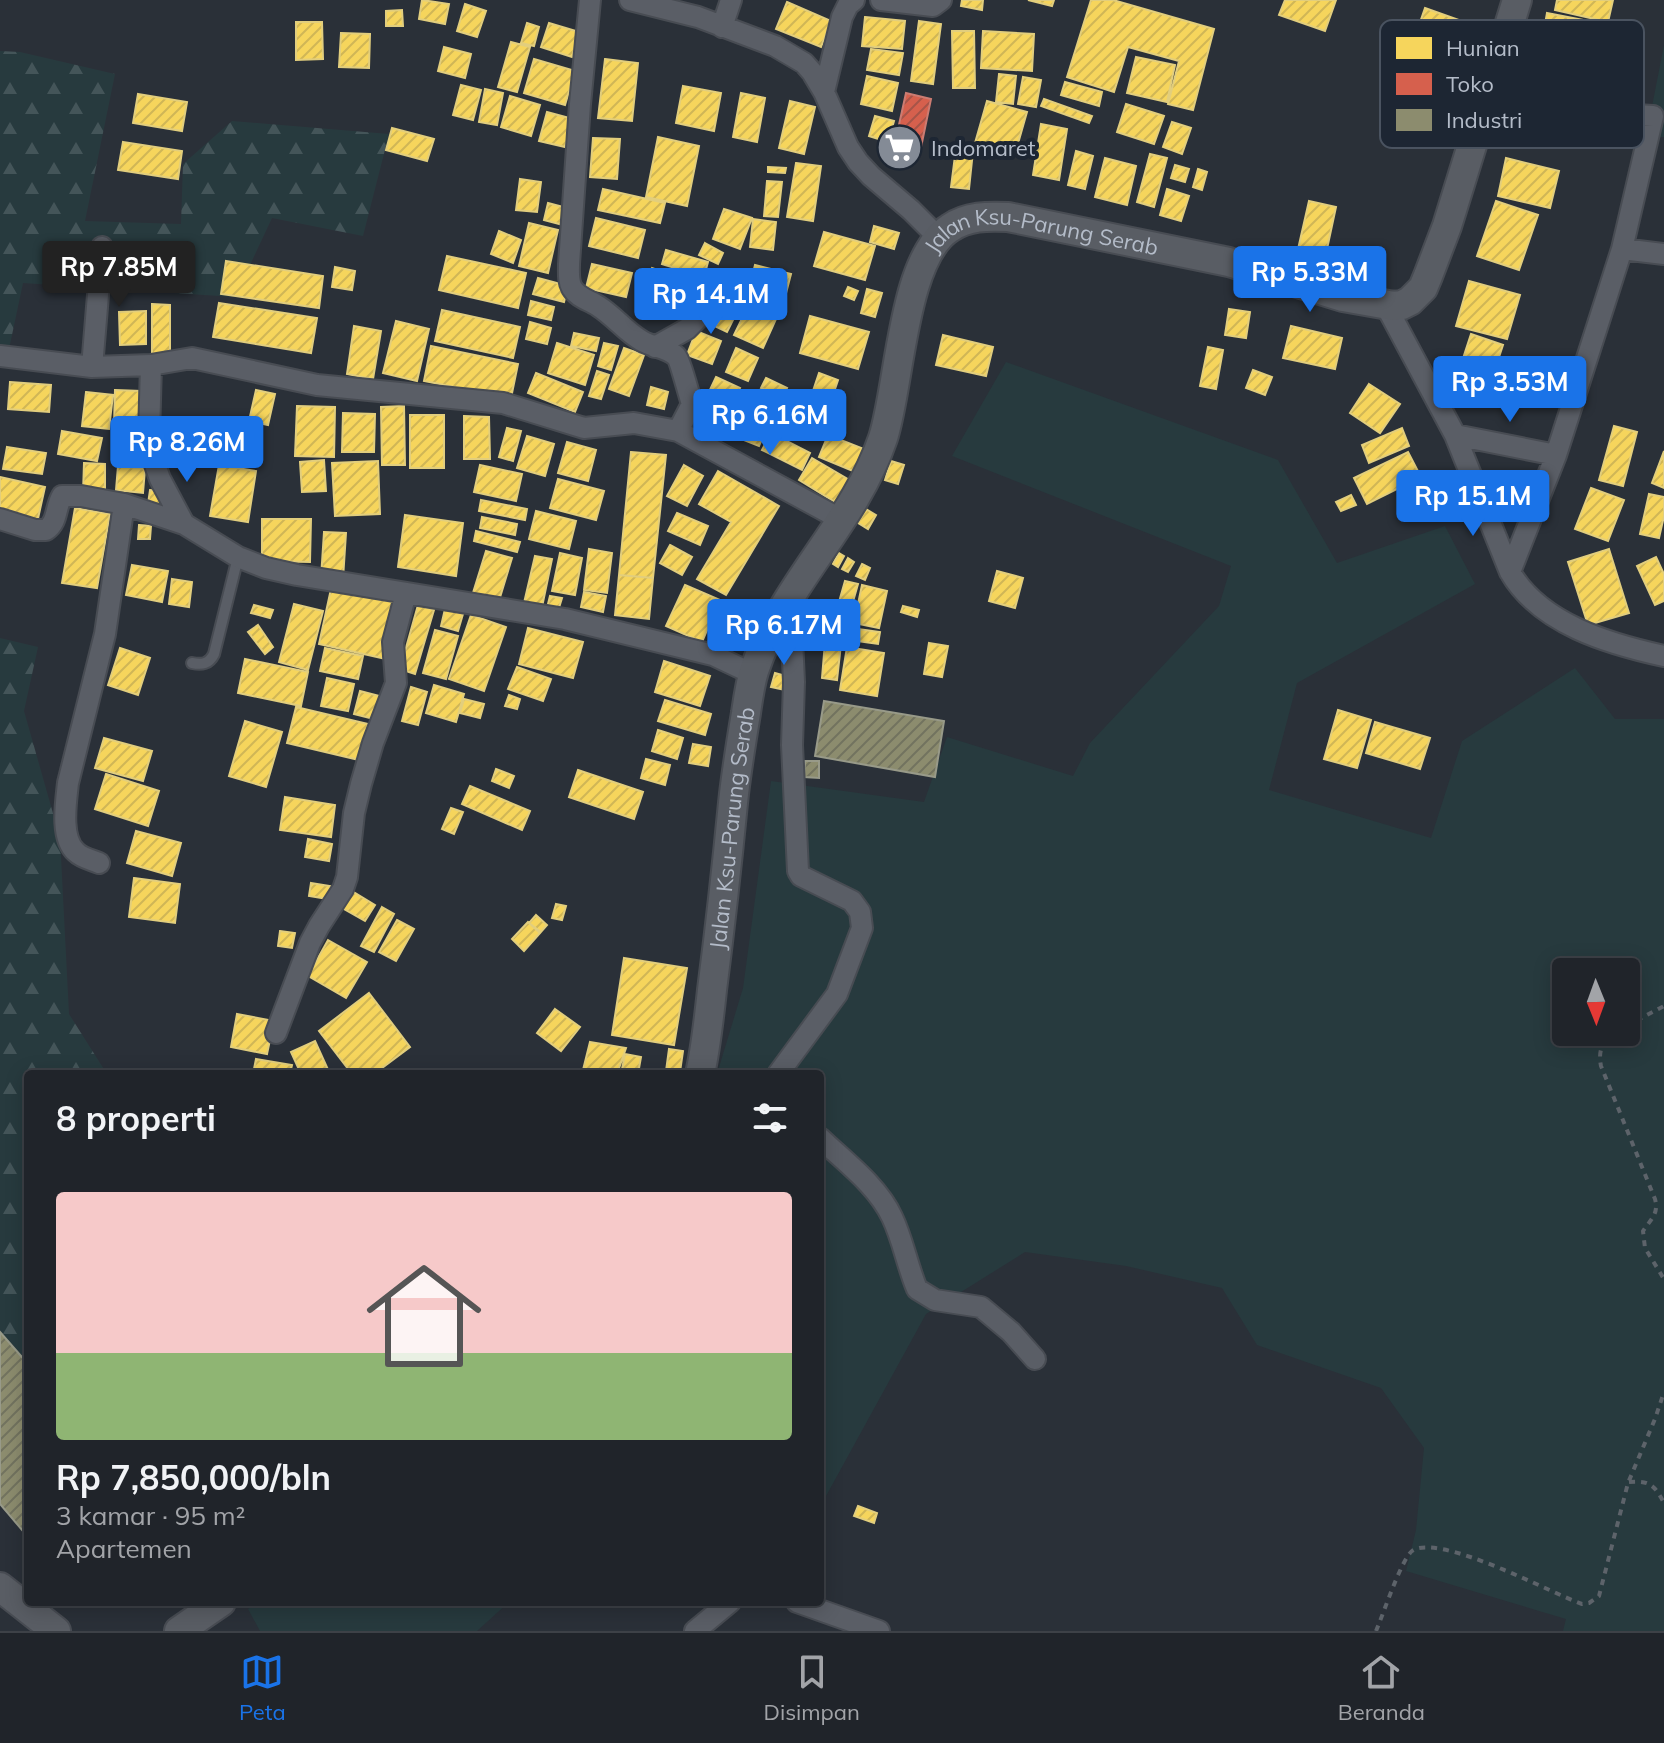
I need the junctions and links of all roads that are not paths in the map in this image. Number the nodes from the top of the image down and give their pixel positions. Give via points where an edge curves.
1 (590, 0) edge
2 (630, 0) edge
3 (731, 0) edge
4 (854, 0) edge
5 (881, 0) edge
6 (941, 0) edge
7 (1517, 0) edge
8 (670, 6) edge
9 (1511, 20) edge
10 (722, 27) junction
11 (824, 92) junction
12 (1658, 116) edge
13 (1470, 148) edge
14 (938, 237) junction
15 (102, 247) dead end
16 (1622, 249) junction
17 (1664, 254) edge
18 (723, 280) dead end
19 (1385, 304) junction
20 (655, 347) junction
21 (0, 356) edge
22 (151, 365) junction
23 (92, 367) junction
24 (678, 431) junction
25 (1455, 435) junction
26 (1556, 455) junction
27 (124, 504) junction
28 (0, 519) edge
29 (842, 520) junction
30 (184, 524) junction
31 (238, 557) junction
32 (1510, 572) junction
33 (406, 593) junction
34 (775, 623) junction
35 (1664, 656) edge
36 (192, 663) dead end
37 (753, 674) junction
38 (99, 863) dead end
39 (276, 1033) dead end
40 (701, 1070) edge
41 (781, 1070) edge
42 (824, 1142) edge
43 (1035, 1359) dead end
44 (0, 1587) edge
45 (24, 1606) edge
46 (24, 1606) edge
47 (725, 1606) edge
48 (808, 1606) edge
49 (56, 1631) edge
50 (695, 1631) edge
51 (879, 1631) edge

1 - 20 street via 570,281 579,296
2 - 8 street
3 - 10 street
4 - 11 street via 842,17
5 - 6 street via 933,6
7 - 9 street, Jalan Ksu-Parung Serab
8 - 10 street
10 - 11 street via 793,55
11 - 14 street via 858,162
12 - 16 street
13 - 19 street, Jalan Ksu-Parung Serab via 1423,288 1402,305
14 - 19 street, Jalan Ksu-Parung Serab via 967,220 1008,217 1229,262 1343,297
14 - 29 street, Jalan Ksu-Parung Serab via 917,277 883,438
15 - 23 street
16 - 17 street
16 - 26 street
18 - 20 street via 707,309 687,329
19 - 25 street
20 - 24 street via 680,360 692,404
21 - 23 street
22 - 23 street
22 - 24 street via 192,358 317,385 503,403 584,428 634,423
22 - 30 street via 153,459
24 - 29 street
25 - 26 street
25 - 32 street
26 - 32 street
27 - 28 street via 62,496 54,524 46,530
27 - 30 street
27 - 38 street via 105,634 66,802 71,846
29 - 34 street, Jalan Ksu-Parung Serab
30 - 31 street
31 - 33 street via 297,575
31 - 36 lane via 212,660
32 - 35 street via 1519,587 1574,628
33 - 37 street via 580,622 713,655
33 - 39 street via 393,642 396,683 361,784 347,877 310,943
34 - 37 street, Jalan Ksu-Parung Serab
34 - 41 street via 792,639 798,871 852,901 862,928 837,994
37 - 40 street, Jalan Ksu-Parung Serab
42 - 43 street via 883,1201 917,1289 935,1300 981,1307
44 - 45 street
46 - 49 street
47 - 50 street
48 - 51 street

